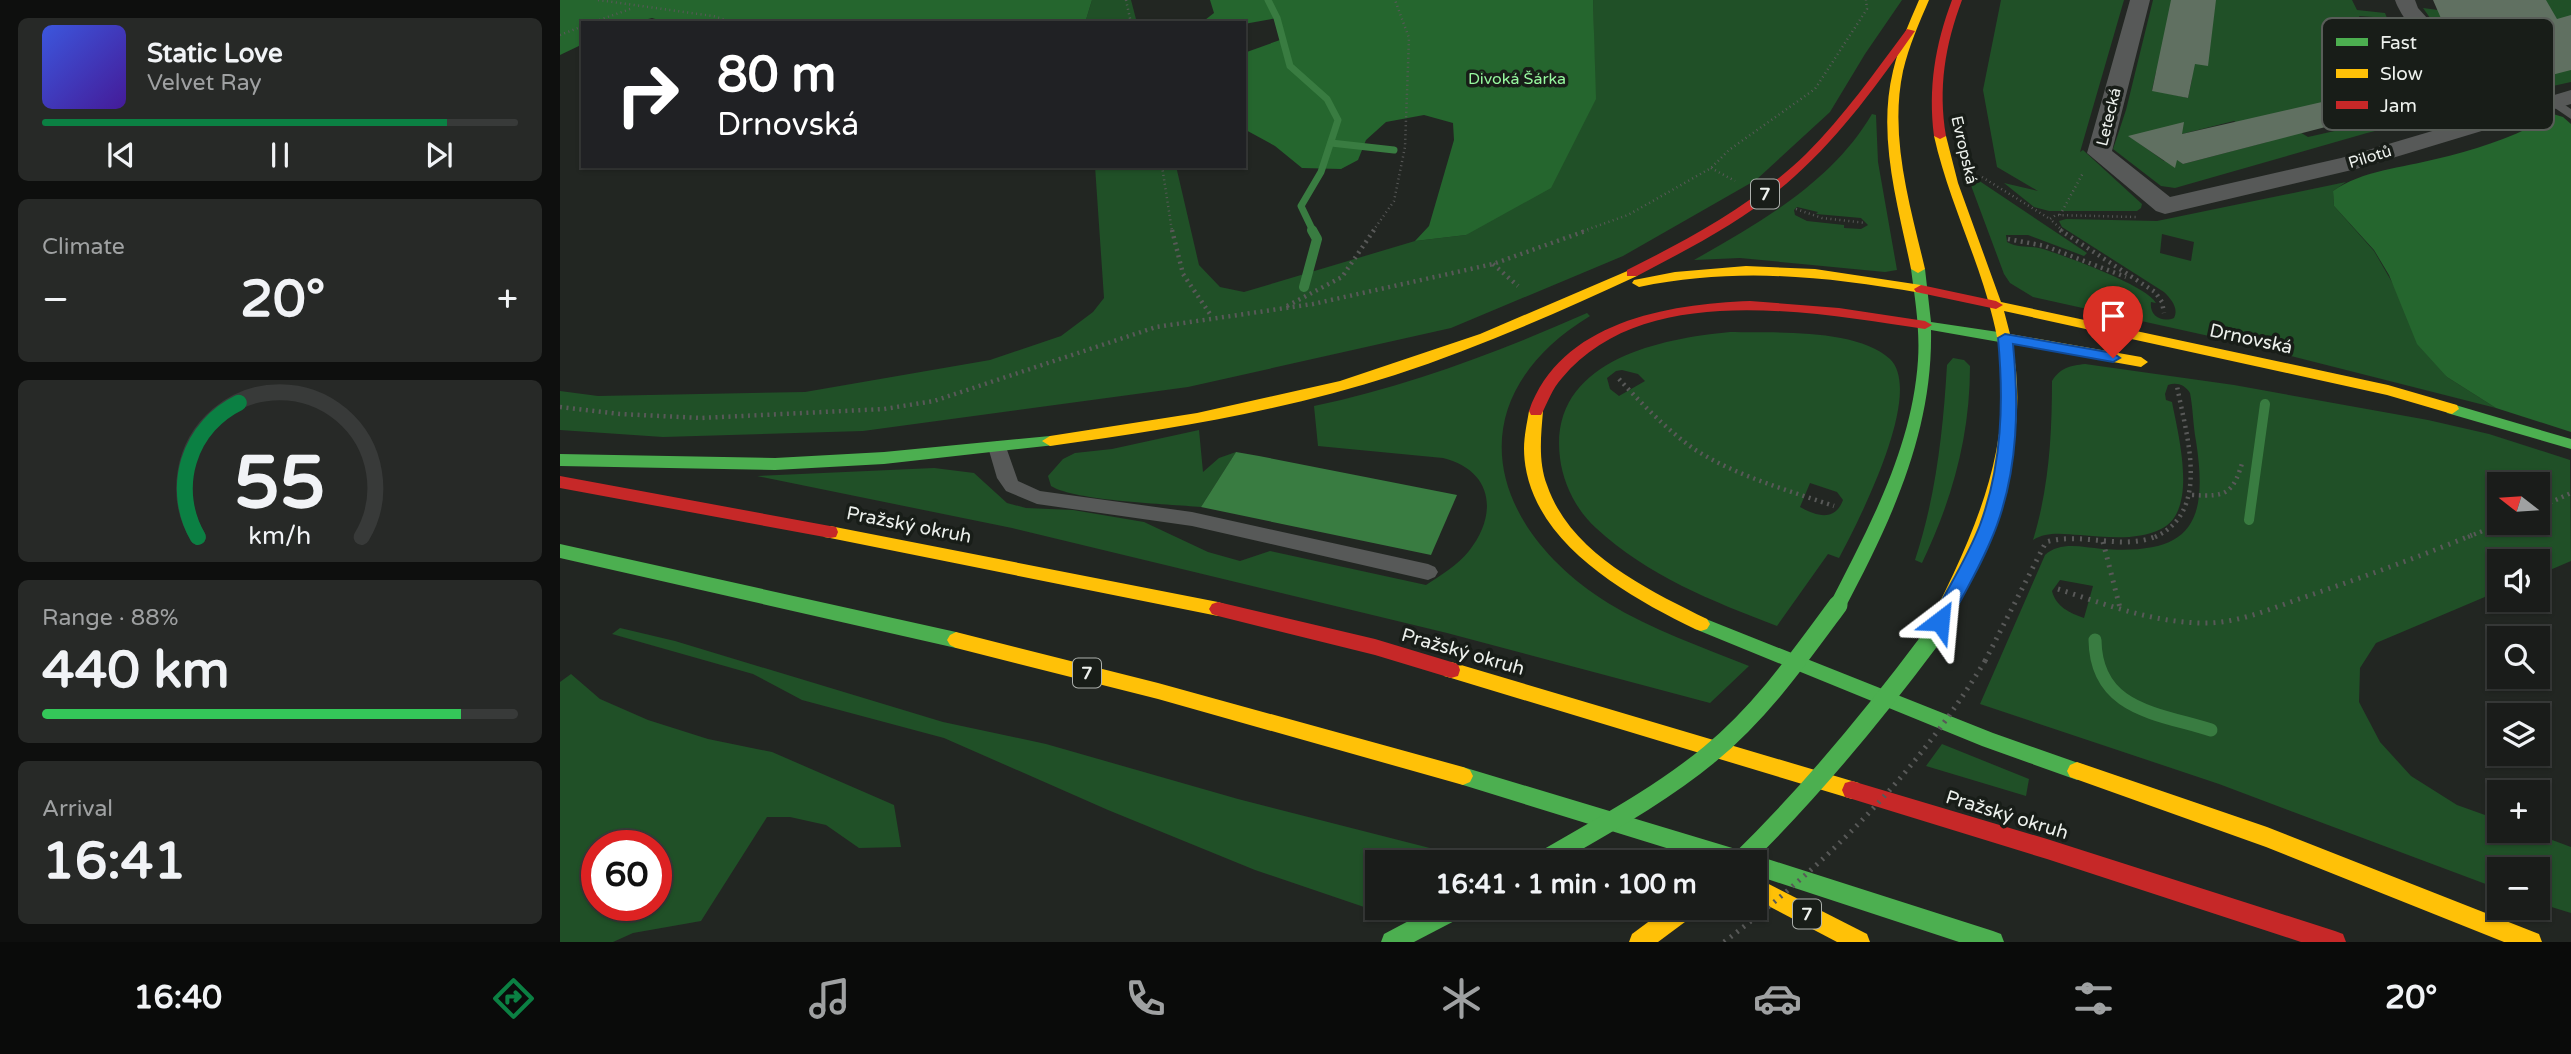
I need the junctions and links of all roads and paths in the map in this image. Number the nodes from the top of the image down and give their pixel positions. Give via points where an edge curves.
1 (598, 0) edge
2 (1126, 0) edge
3 (1395, 0) edge
4 (1866, 0) edge
5 (1924, 0) edge
6 (1957, 0) edge
7 (2140, 0) edge
8 (2405, 0) edge
9 (635, 7) junction
10 (2416, 18) edge
11 (596, 21) edge
12 (729, 21) edge
13 (1131, 21) edge
14 (581, 27) edge
15 (1910, 31) junction
16 (560, 35) edge
17 (2455, 130) edge
18 (2099, 153) junction
19 (1162, 168) edge
20 (1711, 168) junction
21 (1973, 171) dead end
22 (1742, 184) dead end
23 (2165, 206) junction
24 (1796, 209) dead end
25 (2060, 215) junction
26 (2050, 219) junction
27 (1866, 223) dead end
28 (2008, 239) dead end
29 (1493, 264) junction
30 (2133, 280) junction
31 (1518, 286) dead end
32 (1921, 289) junction
33 (1575, 302) junction
34 (1996, 304) junction
35 (1281, 309) junction
36 (2164, 316) dead end
37 (1212, 317) junction
38 (1925, 325) junction
39 (2005, 338) junction
40 (2154, 365) dead end
41 (1619, 379) dead end
42 (2177, 386) dead end
43 (2325, 393) dead end
44 (560, 407) edge
45 (2495, 421) junction
46 (2571, 444) edge
47 (997, 447) junction
48 (560, 460) edge
49 (2243, 460) dead end
50 (560, 482) edge
51 (2571, 493) edge
52 (2192, 495) junction
53 (2550, 503) edge
54 (1834, 506) dead end
55 (2487, 529) edge
56 (2103, 541) junction
57 (560, 551) edge
58 (1428, 572) dead end
59 (2058, 589) dead end
60 (2121, 609) junction
61 (1608, 818) junction
62 (1560, 850) edge
63 (1676, 850) edge
64 (1708, 850) edge
65 (1751, 850) edge
66 (1767, 869) edge
67 (1767, 893) edge
68 (1433, 920) edge
69 (1670, 920) edge
70 (1392, 942) edge
71 (1640, 942) edge
72 (1724, 942) edge
73 (1859, 942) edge
74 (1993, 942) edge
75 (2334, 942) edge
76 (2531, 942) edge

1 - 9 path
2 - 13 path
3 - 35 path via 1409,38 1405,148 1394,201 1342,277
4 - 20 path via 1867,9 1815,89
5 - 15 main road, 7
6 - 34 main road, Evropská via 1947,23 1935,82 1940,131 1958,202
7 - 18 street, Letecká
8 - 10 street
9 - 11 path
9 - 12 path
14 - 16 path
15 - 32 main road via 1896,75 1891,120 1895,164
15 - 33 main road, 7 via 1838,127 1790,175 1700,236
17 - 23 street, Pilotů via 2347,164
18 - 23 street, Letecká
18 - 25 path via 2092,156
19 - 37 path via 1176,254 1183,274
20 - 22 path
20 - 29 path via 1628,215
21 - 26 path
23 - 25 path via 2140,217
24 - 27 path via 1822,218
25 - 26 path
26 - 30 path
28 - 30 path via 2045,246
29 - 31 path
29 - 35 path
30 - 36 path via 2160,298
32 - 33 main road, Drnovská via 1824,272 1718,269 1646,281
32 - 34 main road, Drnovská
32 - 38 main road
33 - 47 main road, 7 via 1459,347 1296,395 1137,428
34 - 39 main road, Evropská
34 - 45 main road, Drnovská via 2388,390
35 - 37 path
37 - 44 path via 1156,327 1016,376 884,409 701,418
38 - 39 main road
38 - 62 main road, bridge via 1922,412 1912,448 1888,511 1838,605 1780,683 1710,754
38 - 76 main road via 1732,307 1671,312 1618,328 1572,357 1538,403 1529,447 1540,493 1558,524 1584,552 1619,579 1698,621 2008,747 2232,824
39 - 40 main road
39 - 65 main road, Evropská, bridge via 2008,440 1989,524 1971,565 1930,640 1841,758
41 - 54 path via 1646,408 1707,456
42 - 52 path
43 - 45 main road, Drnovská
45 - 46 main road, Drnovská
47 - 48 main road, 7 via 773,464
47 - 58 lane via 1012,486 1037,497 1192,519
49 - 52 path via 2236,486 2221,497
50 - 75 main road, Pražský okruh via 1006,565 1191,603 1375,648 2047,849
51 - 53 path
52 - 56 path via 2182,521 2164,536
55 - 60 path via 2345,585 2239,619 2177,621
56 - 60 path
56 - 72 path, bridge via 2046,542 1953,714 1855,829 1789,892
57 - 61 main road, 7 via 810,606 1245,712
59 - 60 path
61 - 63 main road, 7
61 - 64 main road
66 - 74 main road
67 - 73 main road, 7
68 - 70 main road
69 - 71 main road

